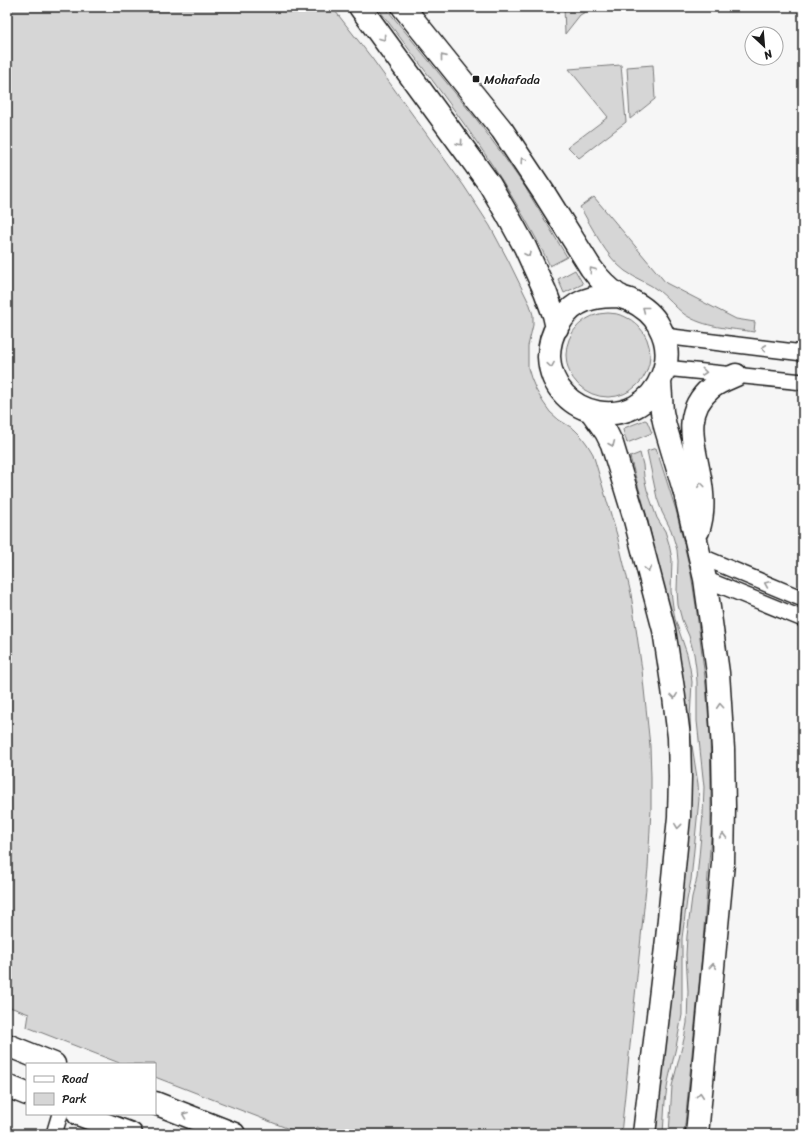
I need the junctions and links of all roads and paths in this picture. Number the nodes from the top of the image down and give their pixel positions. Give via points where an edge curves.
1 (360, 7) edge
2 (403, 7) edge
3 (620, 296) junction
4 (557, 328) junction
5 (664, 336) junction
6 (803, 352) edge
7 (662, 375) junction
8 (736, 375) junction
9 (803, 382) edge
10 (591, 411) junction
11 (698, 547) junction
12 (705, 579) junction
13 (803, 599) edge
14 (803, 620) edge
15 (7, 1045) edge
16 (52, 1063) edge
17 (7, 1086) edge
18 (26, 1094) edge
19 (156, 1103) edge
20 (60, 1115) edge
21 (81, 1115) edge
22 (54, 1134) edge
23 (131, 1134) edge
24 (234, 1134) edge
25 (644, 1134) edge
26 (697, 1134) edge

1 -> 4 main road via 493,191 528,253 550,303
3 -> 2 main road via 591,268 502,130
3 - 4 main road via 601,296 583,301 568,312
5 -> 3 main road via 652,315
4 -> 10 main road via 549,352 554,378 568,399
6 -> 5 street
5 - 7 main road via 667,357
7 -> 8 street
7 - 10 main road via 652,394 631,409 604,414
7 - 11 main road via 665,426
8 - 9 street
11 -> 8 main road via 703,502 693,443 695,411 712,387
10 -> 25 main road via 612,444 634,516 664,630 679,737 679,816
11 - 12 main road
13 -> 11 street
12 - 14 street
26 -> 12 main road via 723,863 724,807 718,673
15 - 16 main road
17 - 18 main road
24 -> 19 main road
20 - 22 street
21 - 23 main road

